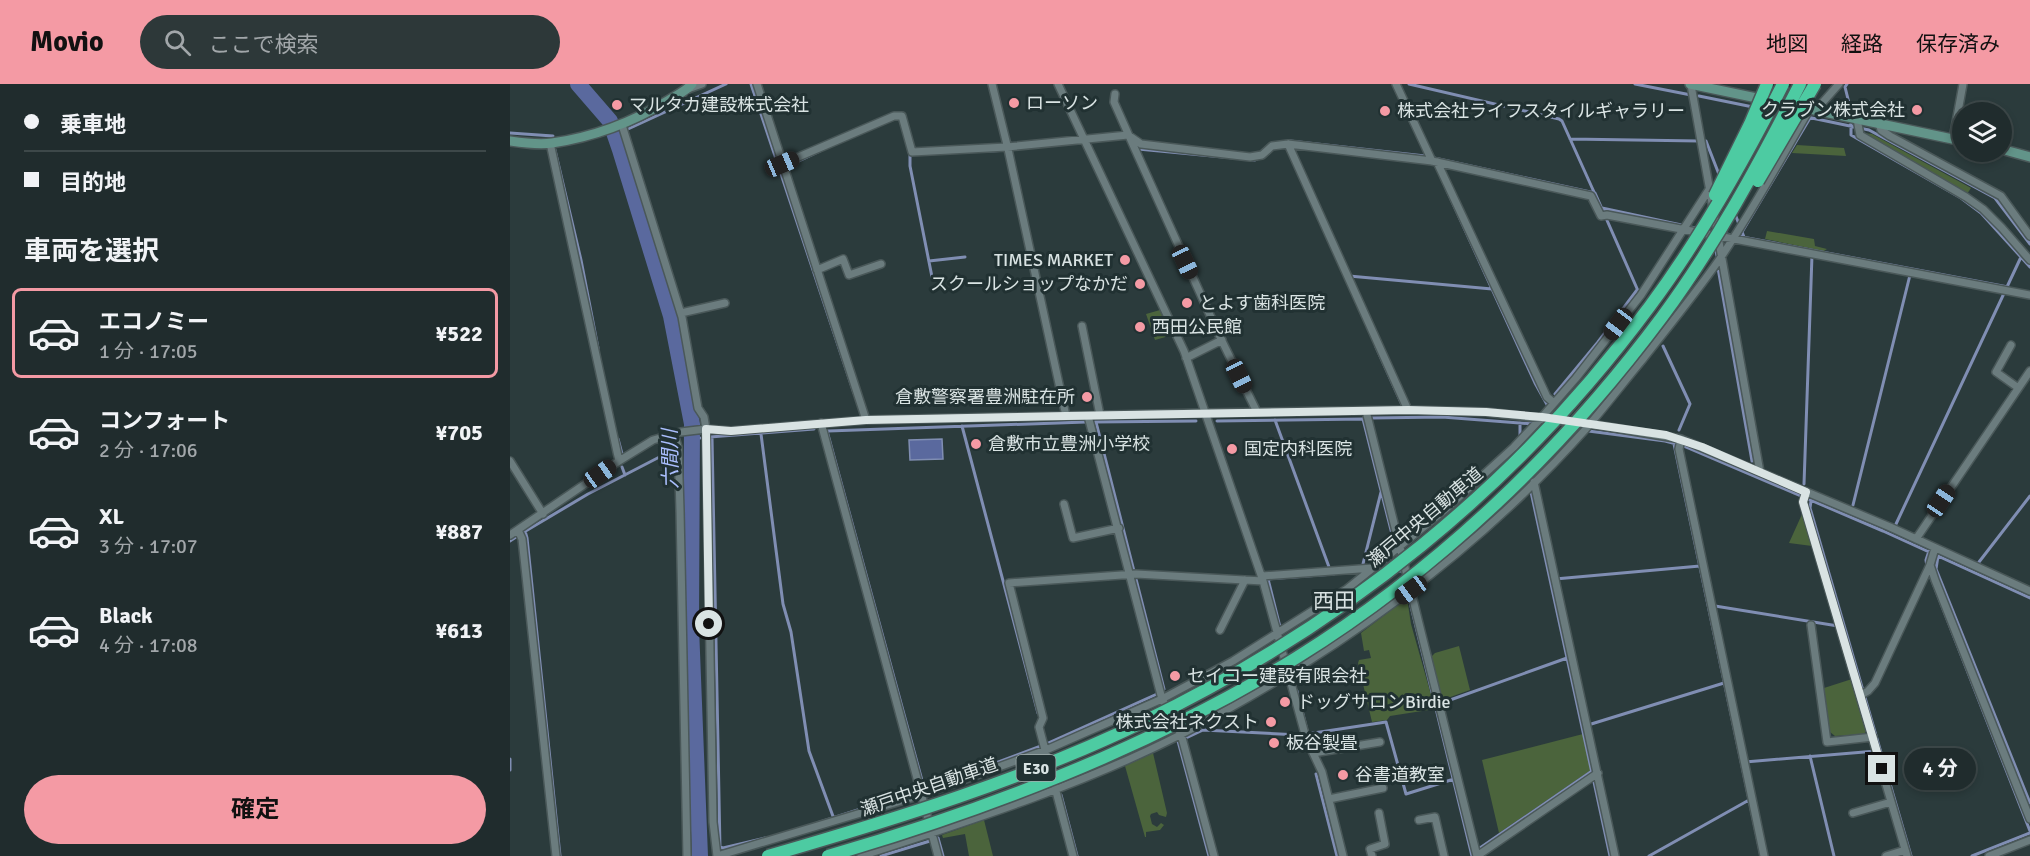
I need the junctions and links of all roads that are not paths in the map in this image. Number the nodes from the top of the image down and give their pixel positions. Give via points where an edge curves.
1 (702, 84) edge
2 (757, 84) edge
3 (992, 84) edge
4 (1058, 84) edge
5 (1396, 84) edge
6 (1691, 84) edge
7 (1767, 84) edge
8 (1783, 84) edge
9 (1800, 84) edge
10 (1815, 84) edge
11 (1839, 84) edge
12 (1963, 84) edge
13 (690, 86) edge
14 (1115, 94) dead end
15 (1961, 102) edge
16 (1810, 112) junction
17 (1858, 121) junction
18 (1879, 123) junction
19 (622, 128) junction
20 (1128, 135) junction
21 (1084, 138) junction
22 (1952, 139) edge
23 (510, 141) edge
24 (550, 143) junction
25 (1287, 144) junction
26 (1008, 149) junction
27 (2012, 152) edge
28 (2030, 157) edge
29 (1432, 159) junction
30 (782, 164) junction
31 (1710, 188) junction
32 (1684, 227) junction
33 (1719, 231) junction
34 (2030, 236) edge
35 (1733, 238) junction
36 (1721, 258) junction
37 (2030, 260) edge
38 (881, 264) dead end
39 (817, 270) junction
40 (2030, 295) edge
41 (725, 303) dead end
42 (1651, 305) junction
43 (681, 313) junction
44 (1082, 326) dead end
45 (1222, 340) junction
46 (2011, 345) dead end
47 (1186, 358) junction
48 (2030, 371) edge
49 (2018, 387) junction
50 (1551, 407) junction
51 (1408, 410) junction
52 (1366, 411) junction
53 (1257, 412) junction
54 (1205, 413) junction
55 (1100, 415) junction
56 (1066, 416) junction
57 (1088, 416) junction
58 (866, 420) junction
59 (1538, 422) junction
60 (821, 423) junction
61 (1586, 428) junction
62 (704, 429) junction
63 (677, 433) junction
64 (1680, 443) junction
65 (510, 461) edge
66 (619, 461) junction
67 (1760, 472) junction
68 (1531, 484) junction
69 (1805, 496) junction
70 (1064, 504) dead end
71 (543, 514) junction
72 (1119, 528) junction
73 (520, 533) junction
74 (510, 536) edge
75 (1916, 539) junction
76 (1401, 547) junction
77 (1933, 552) junction
78 (1930, 565) junction
79 (1373, 568) junction
80 (1132, 573) junction
81 (1262, 579) junction
82 (1245, 580) junction
83 (1411, 590) junction
84 (2030, 591) edge
85 (1811, 625) dead end
86 (1221, 630) dead end
87 (1277, 634) junction
88 (1288, 674) junction
89 (1861, 695) junction
90 (1162, 699) junction
91 (1181, 734) junction
92 (1873, 737) junction
93 (1380, 742) dead end
94 (1046, 750) junction
95 (1313, 753) junction
96 (1598, 773) junction
97 (1383, 788) dead end
98 (1055, 789) junction
99 (921, 795) junction
100 (1329, 799) junction
101 (1891, 802) junction
102 (1379, 813) dead end
103 (1853, 813) dead end
104 (2030, 819) edge
105 (1419, 820) dead end
106 (931, 833) junction
107 (2030, 840) edge
108 (1906, 853) edge
109 (1476, 854) edge
110 (556, 856) edge
111 (685, 856) edge
112 (717, 856) edge
113 (768, 856) edge
114 (828, 856) edge
115 (861, 856) edge
116 (938, 856) edge
117 (1073, 856) edge
118 (1214, 856) edge
119 (1343, 856) edge
120 (1372, 856) edge
121 (1444, 856) edge
122 (1616, 856) edge
123 (1764, 856) edge
124 (1886, 856) edge
125 (1989, 856) edge

1 - 13 street
2 - 30 street
3 - 26 street
4 - 21 street
5 - 29 street
6 - 16 main road
6 - 31 street
7 - 42 highway, bridge via 1703,218
8 - 42 highway, 瀬戸中央自動車道 / E30, bridge via 1712,215
9 - 33 highway, 瀬戸中央自動車道 / E30, bridge
10 - 33 highway, bridge via 1753,190
11 - 16 street
12 - 15 street
13 - 19 main road
14 - 20 street via 1114,102
16 - 17 main road
16 - 35 street
17 - 18 main road
17 - 37 street via 1860,135 1975,203
18 - 22 main road
18 - 34 street via 1890,136 2001,196
19 - 24 main road
19 - 43 street
20 - 21 street
20 - 25 street via 1141,144 1250,157 1262,155 1272,146
20 - 45 street
21 - 26 street
21 - 47 street
23 - 24 main road
24 - 66 street
25 - 29 street
25 - 51 street
26 - 30 street via 912,152 903,116 894,116
26 - 56 street
27 - 28 main road
29 - 32 street via 1591,196 1601,216
29 - 50 street
30 - 39 street
31 - 32 street
31 - 33 street
32 - 33 street
32 - 50 street via 1641,295
33 - 35 street
33 - 36 street
33 - 114 highway, 瀬戸中央自動車道 / E30, bridge via 1664,314 1566,433 1453,541 1349,621 1248,686 1137,743 981,806
35 - 36 street
35 - 40 street
36 - 61 street
36 - 67 street
38 - 39 street via 849,275 843,260
39 - 58 street
41 - 43 street
42 - 113 highway, 瀬戸中央自動車道 / E30, bridge via 1552,424 1477,499 1390,572 1288,643 1191,698 1049,763 966,795
43 - 62 street
44 - 55 street
45 - 47 street
45 - 53 street
46 - 49 street via 1996,372
47 - 54 street
48 - 49 street
49 - 75 street
50 - 59 street
51 - 52 street
51 - 59 street via 1486,412
52 - 53 street
52 - 76 street
53 - 54 street
54 - 55 street
54 - 81 street
55 - 57 street
56 - 57 street
56 - 58 street
57 - 72 street
58 - 60 street
59 - 61 street
59 - 76 street
60 - 62 street via 731,431
60 - 99 street
61 - 64 street
61 - 68 street
62 - 63 street
62 - 112 street
63 - 66 street via 653,440
63 - 111 street
64 - 67 street
64 - 123 street
65 - 71 street
66 - 71 street
67 - 69 street
68 - 83 street
68 - 96 street
69 - 75 street
69 - 89 street
70 - 72 street via 1073,538
71 - 73 street
72 - 80 street
73 - 74 street
73 - 110 street
75 - 77 street
76 - 79 street
76 - 83 street
77 - 78 street
77 - 84 street
78 - 89 street via 1875,682
78 - 104 street
79 - 81 street
79 - 87 street
80 - 82 street
80 - 90 street
80 - 94 street via 1010,584 1043,718 1039,727
81 - 82 street
81 - 87 street
82 - 86 street
83 - 88 street
83 - 109 street
85 - 92 street via 1827,742
87 - 88 street
87 - 90 street
88 - 91 street
88 - 95 street
89 - 92 street
90 - 91 street
90 - 94 street
91 - 98 street
91 - 118 street
92 - 101 street
93 - 95 street
94 - 98 street
94 - 99 street
95 - 100 street
96 - 109 street
96 - 122 street
97 - 100 street
98 - 106 street
98 - 117 street
99 - 106 street
99 - 112 street
100 - 119 street
101 - 103 street
101 - 108 street
102 - 120 street via 1385,844 1370,849
105 - 121 street via 1435,817
106 - 115 street
106 - 116 street
107 - 125 street
108 - 124 street

